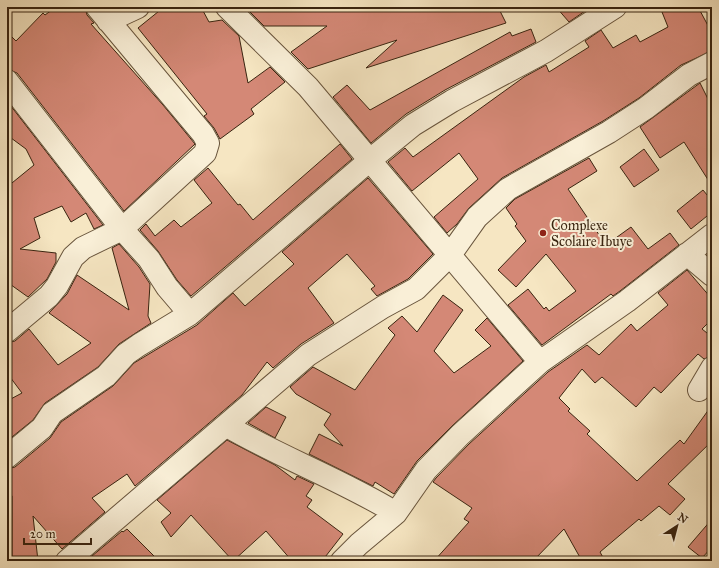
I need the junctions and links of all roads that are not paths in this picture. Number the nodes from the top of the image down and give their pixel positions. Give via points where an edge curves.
1 (138, 7) edge
2 (228, 7) edge
3 (616, 7) edge
4 (102, 14) edge
5 (712, 63) edge
6 (7, 81) edge
7 (370, 160) junction
8 (122, 229) junction
9 (712, 236) edge
10 (687, 254) junction
11 (450, 255) junction
12 (712, 275) edge
13 (190, 314) junction
14 (7, 331) edge
15 (540, 362) junction
16 (712, 368) edge
17 (699, 390) dead end
18 (227, 426) junction
19 (7, 457) edge
20 (396, 513) junction
21 (67, 561) edge
22 (342, 561) edge

1 - 4 street
2 - 7 street via 308,87
3 - 7 street via 546,52 452,101 413,125
4 - 8 street via 183,109 208,143 205,153
5 - 11 street via 689,75 609,132 508,189 477,217
6 - 8 street
7 - 11 street
7 - 13 street
8 - 13 street via 149,258 167,287
8 - 14 street via 83,248 73,257 49,296
9 - 10 street
10 - 12 street
10 - 15 street via 627,301
11 - 15 street
11 - 18 street via 416,289 308,355
13 - 19 street via 126,354 106,376 52,413 42,428
15 - 20 street via 426,470
16 - 17 street
18 - 20 street via 254,442 369,496
18 - 21 street via 184,459
20 - 22 street

